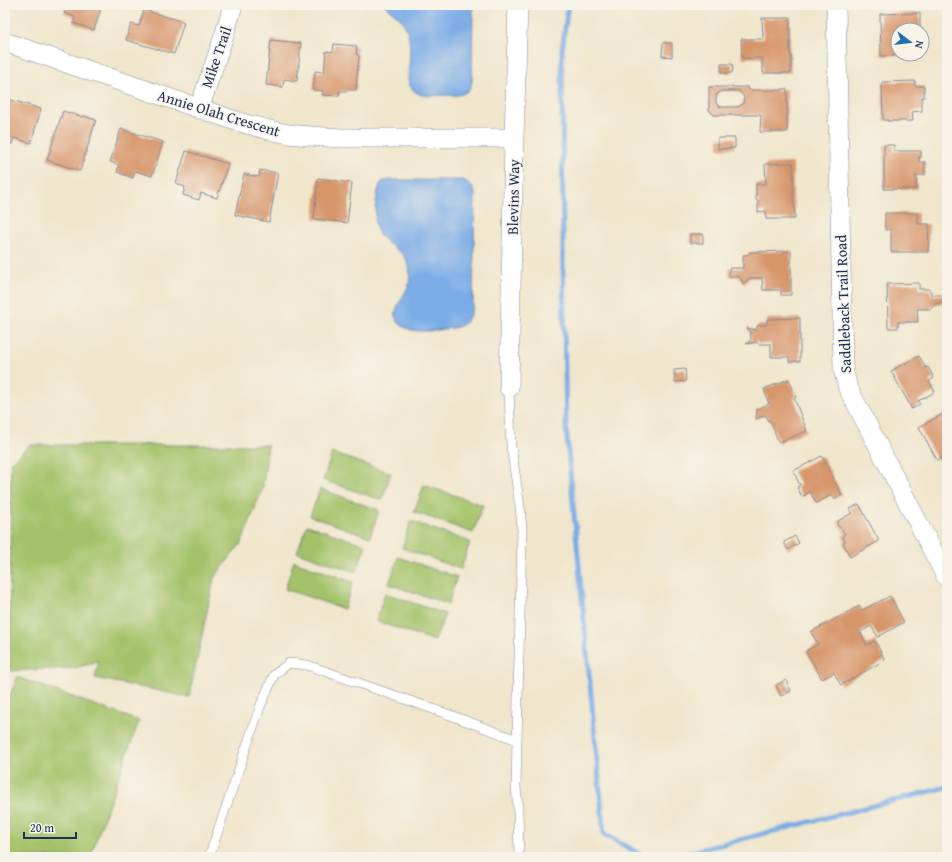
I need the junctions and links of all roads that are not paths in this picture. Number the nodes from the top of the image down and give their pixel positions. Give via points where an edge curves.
1 (233, 5) edge
2 (518, 5) edge
3 (836, 5) edge
4 (5, 42) edge
5 (199, 109) junction
6 (514, 138) junction
7 (509, 388) joint
8 (947, 578) edge
9 (517, 740) junction
10 (209, 857) edge
11 (519, 857) edge

1 - 5 street, Mike Trail
2 - 6 street, Blevins Way
3 - 8 street, Saddleback Trail Road via 843,369 848,388
4 - 5 street, Annie Olah Crescent
5 - 6 street, Annie Olah Crescent via 264,129 316,137
6 - 7 street, Blevins Way
7 - 9 lane via 510,446 522,530
9 - 10 lane via 307,666 289,663 274,675 260,707
9 - 11 lane

